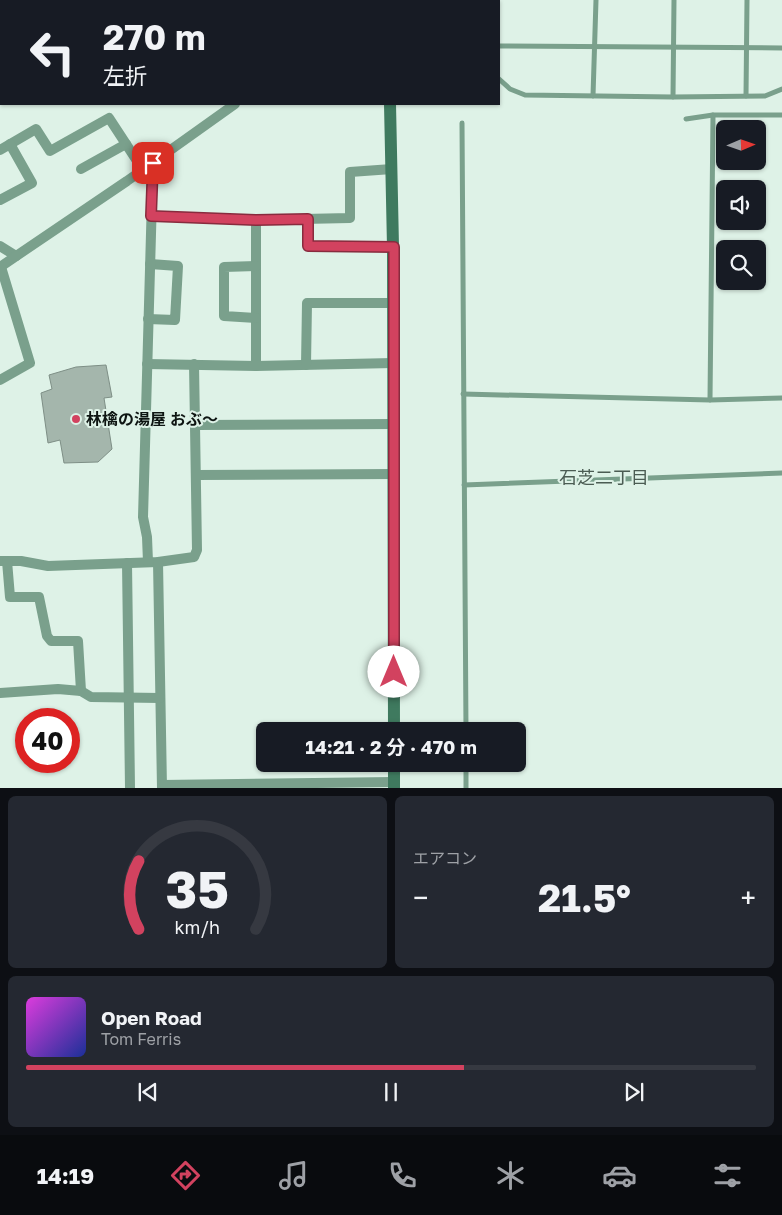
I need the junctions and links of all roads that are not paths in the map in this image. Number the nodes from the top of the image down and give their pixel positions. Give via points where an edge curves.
1 (596, 0) edge
2 (674, 0) edge
3 (747, 0) edge
4 (500, 46) edge
5 (595, 47) junction
6 (674, 47) junction
7 (746, 47) junction
8 (782, 48) edge
9 (500, 80) edge
10 (782, 89) edge
11 (593, 96) junction
12 (746, 96) junction
13 (673, 97) junction
14 (235, 105) edge
15 (390, 105) edge
16 (713, 115) junction
17 (782, 115) edge
18 (686, 119) dead end
19 (462, 123) dead end
20 (10, 144) junction
21 (126, 144) junction
22 (0, 150) edge
23 (153, 163) junction
24 (81, 168) dead end
25 (392, 169) junction
26 (143, 170) junction
27 (0, 200) edge
28 (151, 216) junction
29 (308, 219) junction
30 (256, 220) junction
31 (0, 246) edge
32 (394, 247) junction
33 (16, 256) junction
34 (150, 264) junction
35 (256, 266) junction
36 (1, 267) edge
37 (393, 303) junction
38 (256, 318) junction
39 (148, 319) junction
40 (393, 363) junction
41 (147, 364) junction
42 (194, 364) junction
43 (306, 365) junction
44 (256, 366) junction
45 (0, 380) edge
46 (463, 394) junction
47 (782, 398) edge
48 (710, 400) junction
49 (393, 424) junction
50 (195, 425) junction
51 (782, 472) edge
52 (394, 474) junction
53 (196, 475) junction
54 (464, 485) junction
55 (4, 561) edge
56 (153, 562) junction
57 (128, 563) junction
58 (81, 690) junction
59 (0, 693) edge
60 (129, 697) junction
61 (160, 698) junction
62 (394, 722) edge
63 (466, 722) edge
64 (394, 772) edge
65 (466, 772) edge
66 (394, 785) edge
67 (162, 786) edge
68 (130, 788) edge
69 (466, 788) edge

1 - 5 lane
2 - 6 lane
3 - 7 lane
4 - 5 lane
5 - 6 lane
5 - 11 lane
6 - 7 lane
6 - 13 lane
7 - 8 lane
7 - 12 lane
9 - 11 lane via 510,89 525,95
10 - 12 lane via 765,96
11 - 13 lane
12 - 13 lane
14 - 23 street
15 - 25 street
16 - 17 lane
16 - 18 lane
16 - 48 lane
19 - 46 lane
20 - 21 street via 36,130 50,151 109,118
20 - 22 street
20 - 27 street via 32,183
21 - 24 street
21 - 26 street
23 - 26 street
23 - 28 street
25 - 29 street via 350,172 350,218
25 - 32 street
26 - 33 street
28 - 30 street
28 - 34 street
29 - 30 street
29 - 32 street via 308,246
30 - 35 street
31 - 33 street
32 - 37 street
33 - 36 street
34 - 39 street
34 - 39 street via 178,266 175,320
35 - 38 street
35 - 38 street via 224,266 224,316
36 - 45 street via 30,363
37 - 40 street
37 - 43 street via 307,303
38 - 44 street
39 - 41 street
40 - 43 street
40 - 49 street
41 - 42 street
41 - 56 street via 142,517
42 - 44 street
42 - 50 street
43 - 44 street
46 - 48 lane
46 - 54 lane
47 - 48 lane
49 - 50 street
49 - 52 street
50 - 53 street
51 - 54 lane
52 - 53 street
52 - 62 street
53 - 56 street via 197,550 194,557
54 - 63 lane
55 - 57 street via 48,566
55 - 58 street via 10,597 39,597 47,636 51,641 78,641
56 - 57 street
56 - 61 street
57 - 60 street
58 - 59 street
58 - 60 street via 91,697
60 - 61 street
60 - 68 street
61 - 67 street
64 - 66 street
65 - 69 lane
66 - 67 street

